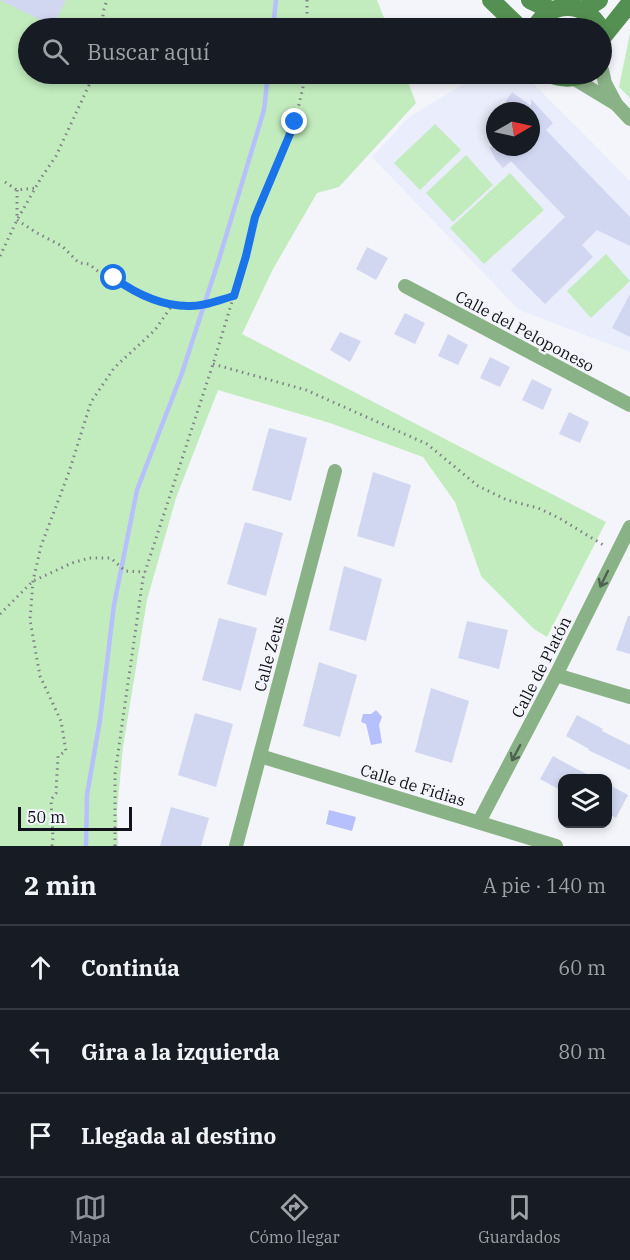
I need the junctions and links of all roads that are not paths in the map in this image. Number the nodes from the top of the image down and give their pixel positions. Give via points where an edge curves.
1 (490, 0) edge
2 (530, 0) edge
3 (599, 0) edge
4 (630, 3) edge
5 (552, 10) junction
6 (583, 10) junction
7 (509, 18) edge
8 (542, 18) edge
9 (592, 18) edge
10 (612, 25) edge
11 (590, 84) edge
12 (606, 84) edge
13 (616, 104) junction
14 (630, 118) edge
15 (405, 286) dead end
16 (630, 405) edge
17 (334, 471) dead end
18 (630, 527) edge
19 (556, 675) junction
20 (630, 697) edge
21 (260, 756) junction
22 (479, 822) junction
23 (236, 846) edge
24 (556, 846) edge

1 - 7 main road
2 - 5 main road
3 - 6 main road
4 - 10 main road
5 - 6 main road
5 - 8 main road
6 - 9 main road
11 - 13 street
12 - 13 street
13 - 14 street
15 - 16 street, Calle del Peloponeso
17 - 21 street, Calle Zeus
18 -> 19 street, Calle de Platón
19 - 20 street
19 -> 22 street, Calle de Platón
21 - 22 street, Calle de Fidias
21 - 23 street, Calle Zeus
22 - 24 street, Calle de Fidias

